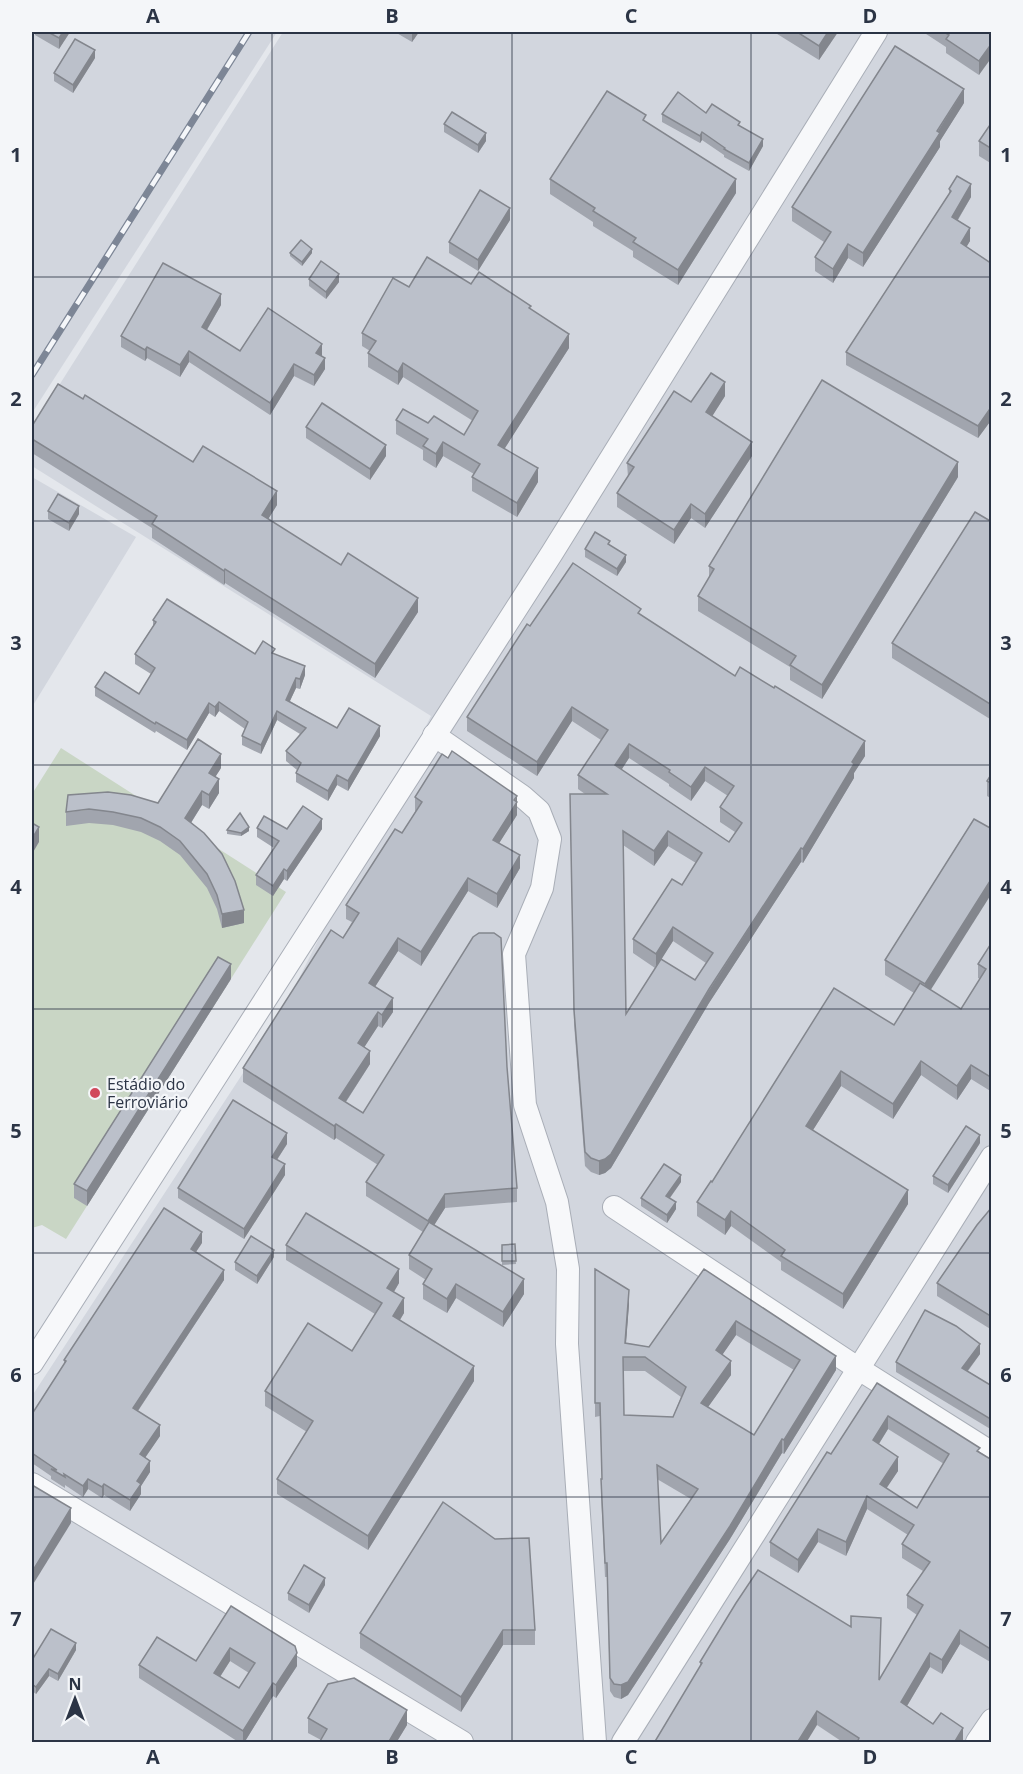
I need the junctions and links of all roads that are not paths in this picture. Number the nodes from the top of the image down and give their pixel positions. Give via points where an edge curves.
1 (876, 32) edge
2 (434, 735) junction
3 (992, 1157) edge
4 (614, 1207) dead end
5 (32, 1363) edge
6 (859, 1369) junction
7 (992, 1453) edge
8 (32, 1484) edge
9 (992, 1720) edge
10 (462, 1743) edge
11 (595, 1743) edge
12 (623, 1743) edge
13 (977, 1743) edge

1 - 2 street via 552,553
2 - 5 street
2 - 11 street via 539,811 550,840 542,888 514,954 525,1105 557,1202 568,1269 567,1344
3 - 6 street
4 - 6 street
6 - 7 street
6 - 12 street
8 - 10 street
9 - 13 street

